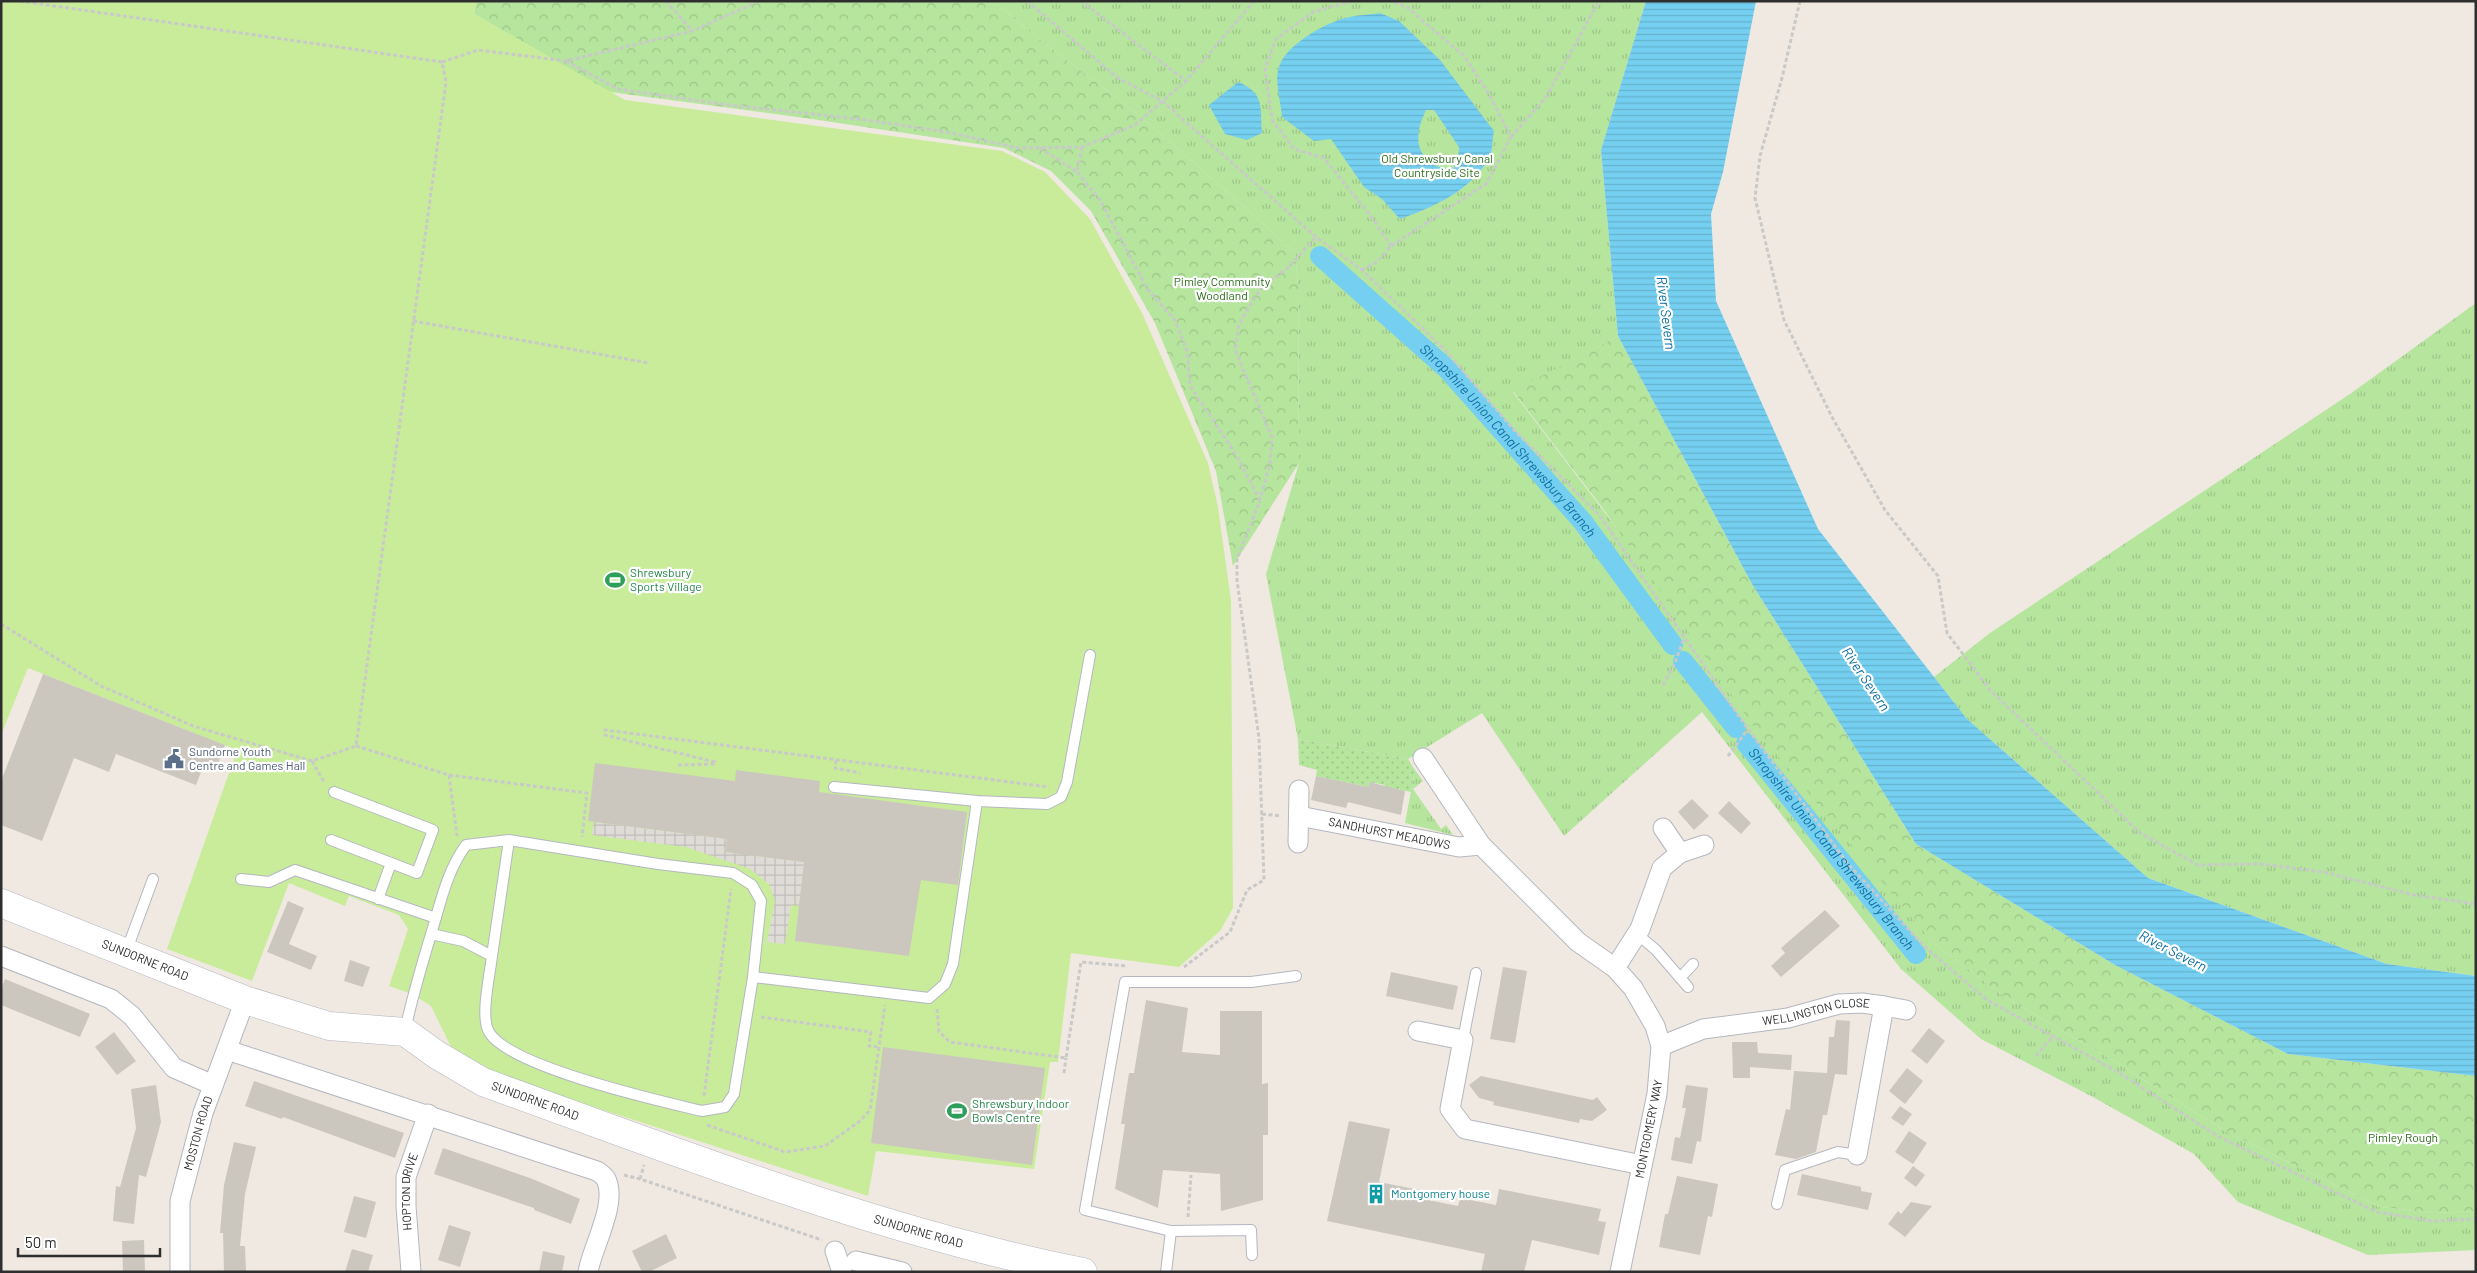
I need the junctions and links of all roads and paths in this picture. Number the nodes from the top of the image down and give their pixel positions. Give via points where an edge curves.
1 (20, 1) edge
2 (666, 1) edge
3 (760, 1) edge
4 (1027, 1) edge
5 (1082, 1) edge
6 (1254, 1) edge
7 (1352, 1) edge
8 (1390, 1) edge
9 (1599, 1) edge
10 (1800, 1) edge
11 (692, 31) junction
12 (442, 62) junction
13 (566, 62) junction
14 (1186, 81) junction
15 (1162, 101) junction
16 (1511, 137) junction
17 (1082, 147) junction
18 (1040, 148) junction
19 (1077, 172) junction
20 (1316, 237) junction
21 (1391, 246) junction
22 (1362, 270) junction
23 (413, 321) junction
24 (648, 363) dead end
25 (1260, 500) junction
26 (1, 624) edge
27 (1684, 637) junction
28 (1090, 655) dead end
29 (1663, 685) dead end
30 (1748, 729) junction
31 (356, 746) junction
32 (1728, 756) dead end
33 (1422, 758) dead end
34 (312, 761) junction
35 (678, 765) dead end
36 (450, 775) junction
37 (834, 787) dead end
38 (1064, 789) junction
39 (1298, 790) dead end
40 (334, 792) joint
41 (977, 801) junction
42 (1299, 816) junction
43 (1663, 828) dead end
44 (331, 840) dead end
45 (509, 840) junction
46 (1298, 843) dead end
47 (1481, 845) junction
48 (1704, 845) dead end
49 (466, 846) junction
50 (580, 852) junction
51 (1680, 853) junction
52 (391, 863) junction
53 (733, 873) junction
54 (241, 879) dead end
55 (153, 880) dead end
56 (378, 899) junction
57 (1, 903) edge
58 (2476, 904) edge
59 (436, 918) junction
60 (431, 934) junction
61 (1637, 934) junction
62 (126, 953) junction
63 (1, 956) edge
64 (492, 956) junction
65 (1693, 964) dead end
66 (1130, 966) dead end
67 (1615, 968) junction
68 (1180, 971) dead end
69 (1476, 973) dead end
70 (1296, 976) dead end
71 (753, 977) junction
72 (1680, 978) junction
73 (1688, 987) dead end
74 (887, 992) junction
75 (929, 998) junction
76 (245, 1000) junction
77 (749, 1001) junction
78 (1884, 1006) junction
79 (1906, 1010) dead end
80 (1418, 1031) dead end
81 (405, 1032) junction
82 (2052, 1037) junction
83 (1463, 1040) junction
84 (1661, 1046) junction
85 (879, 1047) junction
86 (227, 1050) junction
87 (2036, 1056) dead end
88 (1066, 1058) junction
89 (1064, 1074) dead end
90 (213, 1085) junction
91 (702, 1111) junction
92 (428, 1114) junction
93 (700, 1123) dead end
94 (1857, 1155) joint
95 (1642, 1164) junction
96 (1191, 1175) dead end
97 (606, 1180) junction
98 (1776, 1204) dead end
99 (2476, 1219) edge
100 (1188, 1220) dead end
101 (1171, 1231) junction
102 (835, 1252) joint
103 (1252, 1255) dead end
104 (849, 1267) edge
105 (180, 1272) edge
106 (411, 1272) edge
107 (588, 1272) edge
108 (902, 1272) edge
109 (1083, 1272) edge
110 (1166, 1272) edge
111 (1620, 1272) edge

1 - 12 path
2 - 11 path
3 - 11 path
4 - 15 path via 1118,78
5 - 14 path
6 - 14 path
7 - 21 path via 1313,12 1276,39 1266,68 1272,120 1294,149 1324,158
8 - 16 path via 1407,6 1464,56 1489,94
9 - 16 path via 1546,98
10 - 58 path via 1760,156 1755,198 1784,320 1832,417 1885,510 1938,576 1947,633 1985,683 2140,833 2198,865 2261,864 2324,872 2414,895
11 - 13 path
12 - 13 path via 478,50
12 - 23 path via 446,82
13 - 18 path via 618,89 859,119 947,132 1018,148
14 - 15 path
15 - 17 path via 1135,125
15 - 20 path
16 - 21 path via 1486,184
17 - 18 path
17 - 19 path
18 - 19 path
19 - 25 path via 1100,200 1148,290 1175,320 1187,352 1190,386 1235,453
20 - 22 path
20 - 25 path via 1289,267 1261,288 1239,324 1235,350 1272,437 1270,463
21 - 22 path via 1377,262
22 - 27 path via 1445,350 1515,431 1600,516
23 - 24 path
23 - 31 path
25 - 68 path via 1237,559 1237,580 1259,738 1264,880 1247,890 1230,932
26 - 34 path via 101,686 193,726
27 - 29 path
27 - 30 path
28 - 38 lane
30 - 32 path
30 - 82 path via 1849,865 1925,948 1988,1000
31 - 34 path
31 - 36 path
33 - 47 street
34 - 40 path via 322,781
35 - 38 path via 716,762 605,735 605,730
36 - 49 path via 456,835
36 - 50 path via 587,793
37 - 41 lane
38 - 41 lane via 1061,797 1047,804
39 - 42 street
40 - 52 lane via 432,830 417,873
41 - 75 lane via 953,964 945,984
42 - 46 street
42 - 47 street, SANDHURST MEADOWS via 1459,847
43 - 51 street
44 - 52 lane
45 - 49 lane
45 - 50 lane
45 - 64 lane
47 - 67 street via 1578,942
48 - 51 street
49 - 59 lane via 450,871
50 - 53 lane
51 - 61 street via 1662,868
52 - 56 lane
53 - 71 lane via 752,885 761,901
53 - 91 path
54 - 56 lane via 269,882 295,870
55 - 62 lane
56 - 59 lane
57 - 62 main road, SUNDORNE ROAD
59 - 60 lane
60 - 64 lane via 463,940
60 - 81 lane via 412,994
61 - 67 street
61 - 72 lane
62 - 76 main road, SUNDORNE ROAD
63 - 90 street via 111,999 132,1016 174,1068
64 - 91 lane via 485,1014 489,1032 505,1048 531,1062
65 - 72 lane
66 - 88 path via 1081,962
67 - 84 street, MONTGOMERY WAY via 1645,1007
69 - 83 lane
70 - 101 lane via 1250,982 1125,982 1085,1210
71 - 74 lane
71 - 77 lane
72 - 73 lane
74 - 75 lane
74 - 85 path
75 - 88 path via 939,1012 939,1032 950,1042
76 - 81 main road, SUNDORNE ROAD via 329,1026
76 - 86 street, MOSTON ROAD
77 - 85 path via 761,1003 759,1017 871,1032 868,1046
77 - 91 lane via 734,1094 725,1106
78 - 79 street
78 - 84 street, WELLINGTON CLOSE via 1839,1004 1788,1018 1703,1028
78 - 94 street, WELLINGTON CLOSE
80 - 83 street
81 - 109 main road, SUNDORNE ROAD via 483,1082 673,1150 900,1227 997,1254
82 - 87 path
82 - 99 path via 2118,1072 2219,1137 2377,1212 2432,1221
83 - 95 street via 1450,1109 1465,1129
84 - 95 street, MONTGOMERY WAY via 1657,1094
85 - 93 path via 870,1110 825,1146 785,1152
86 - 90 street, MOSTON ROAD
86 - 92 street
88 - 89 path
90 - 105 street, MOSTON ROAD via 180,1201
92 - 97 street via 597,1171
92 - 106 street, HOPTON DRIVE via 406,1177
94 - 98 lane via 1838,1152 1785,1170
95 - 111 street, MONTGOMERY WAY
96 - 100 path
97 - 102 path via 626,1175 640,1179 818,1237
97 - 107 street via 606,1216
101 - 103 lane via 1251,1230
101 - 110 lane
102 - 104 street
104 - 108 street

